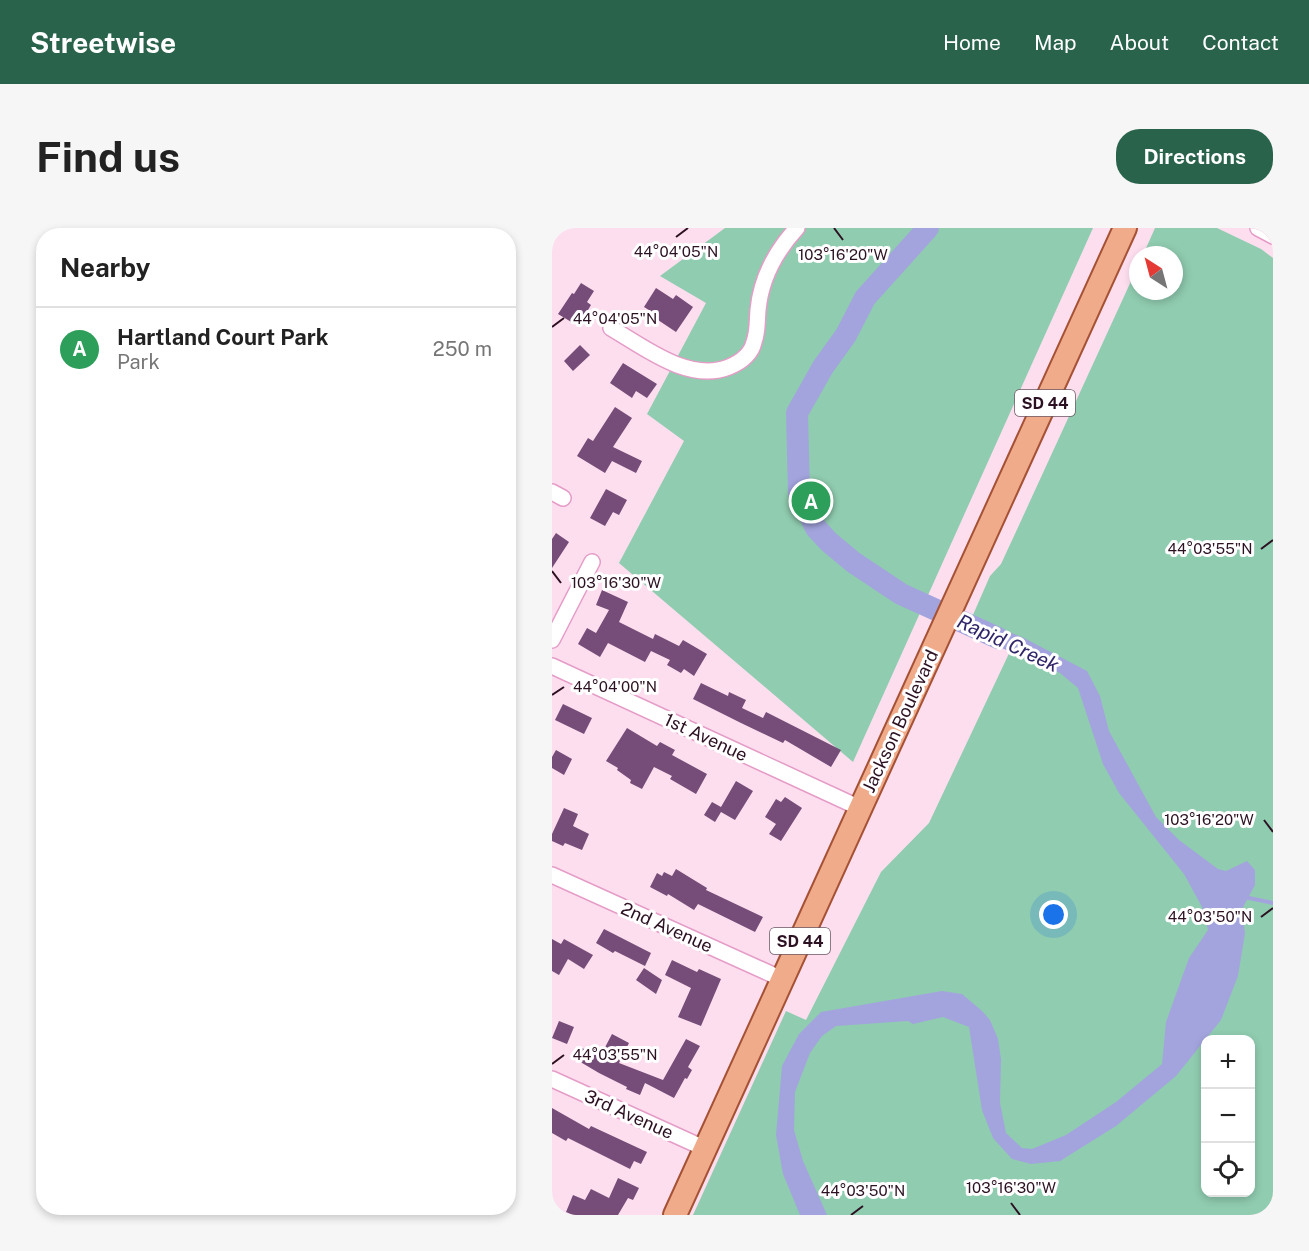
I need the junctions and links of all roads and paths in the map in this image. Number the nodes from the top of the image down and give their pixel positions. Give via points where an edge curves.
1 (797, 228) edge
2 (1125, 228) edge
3 (1258, 228) edge
4 (1273, 236) edge
5 (611, 328) dead end
6 (592, 562) dead end
7 (552, 640) edge
8 (552, 666) edge
9 (860, 808) junction
10 (552, 875) edge
11 (782, 980) junction
12 (552, 1079) edge
13 (706, 1149) junction
14 (675, 1215) edge

1 - 5 street via 770,265 762,287 754,345 744,360 717,372 701,372 650,351
2 - 9 main road, Jackson Boulevard / SD 44
3 - 4 street
6 - 7 street
8 - 9 street, 1st Avenue
9 - 11 main road, Jackson Boulevard / SD 44
10 - 11 street, 2nd Avenue
11 - 13 main road, Jackson Boulevard / SD 44
12 - 13 street, 3rd Avenue
13 - 14 main road, Jackson Boulevard / SD 44

